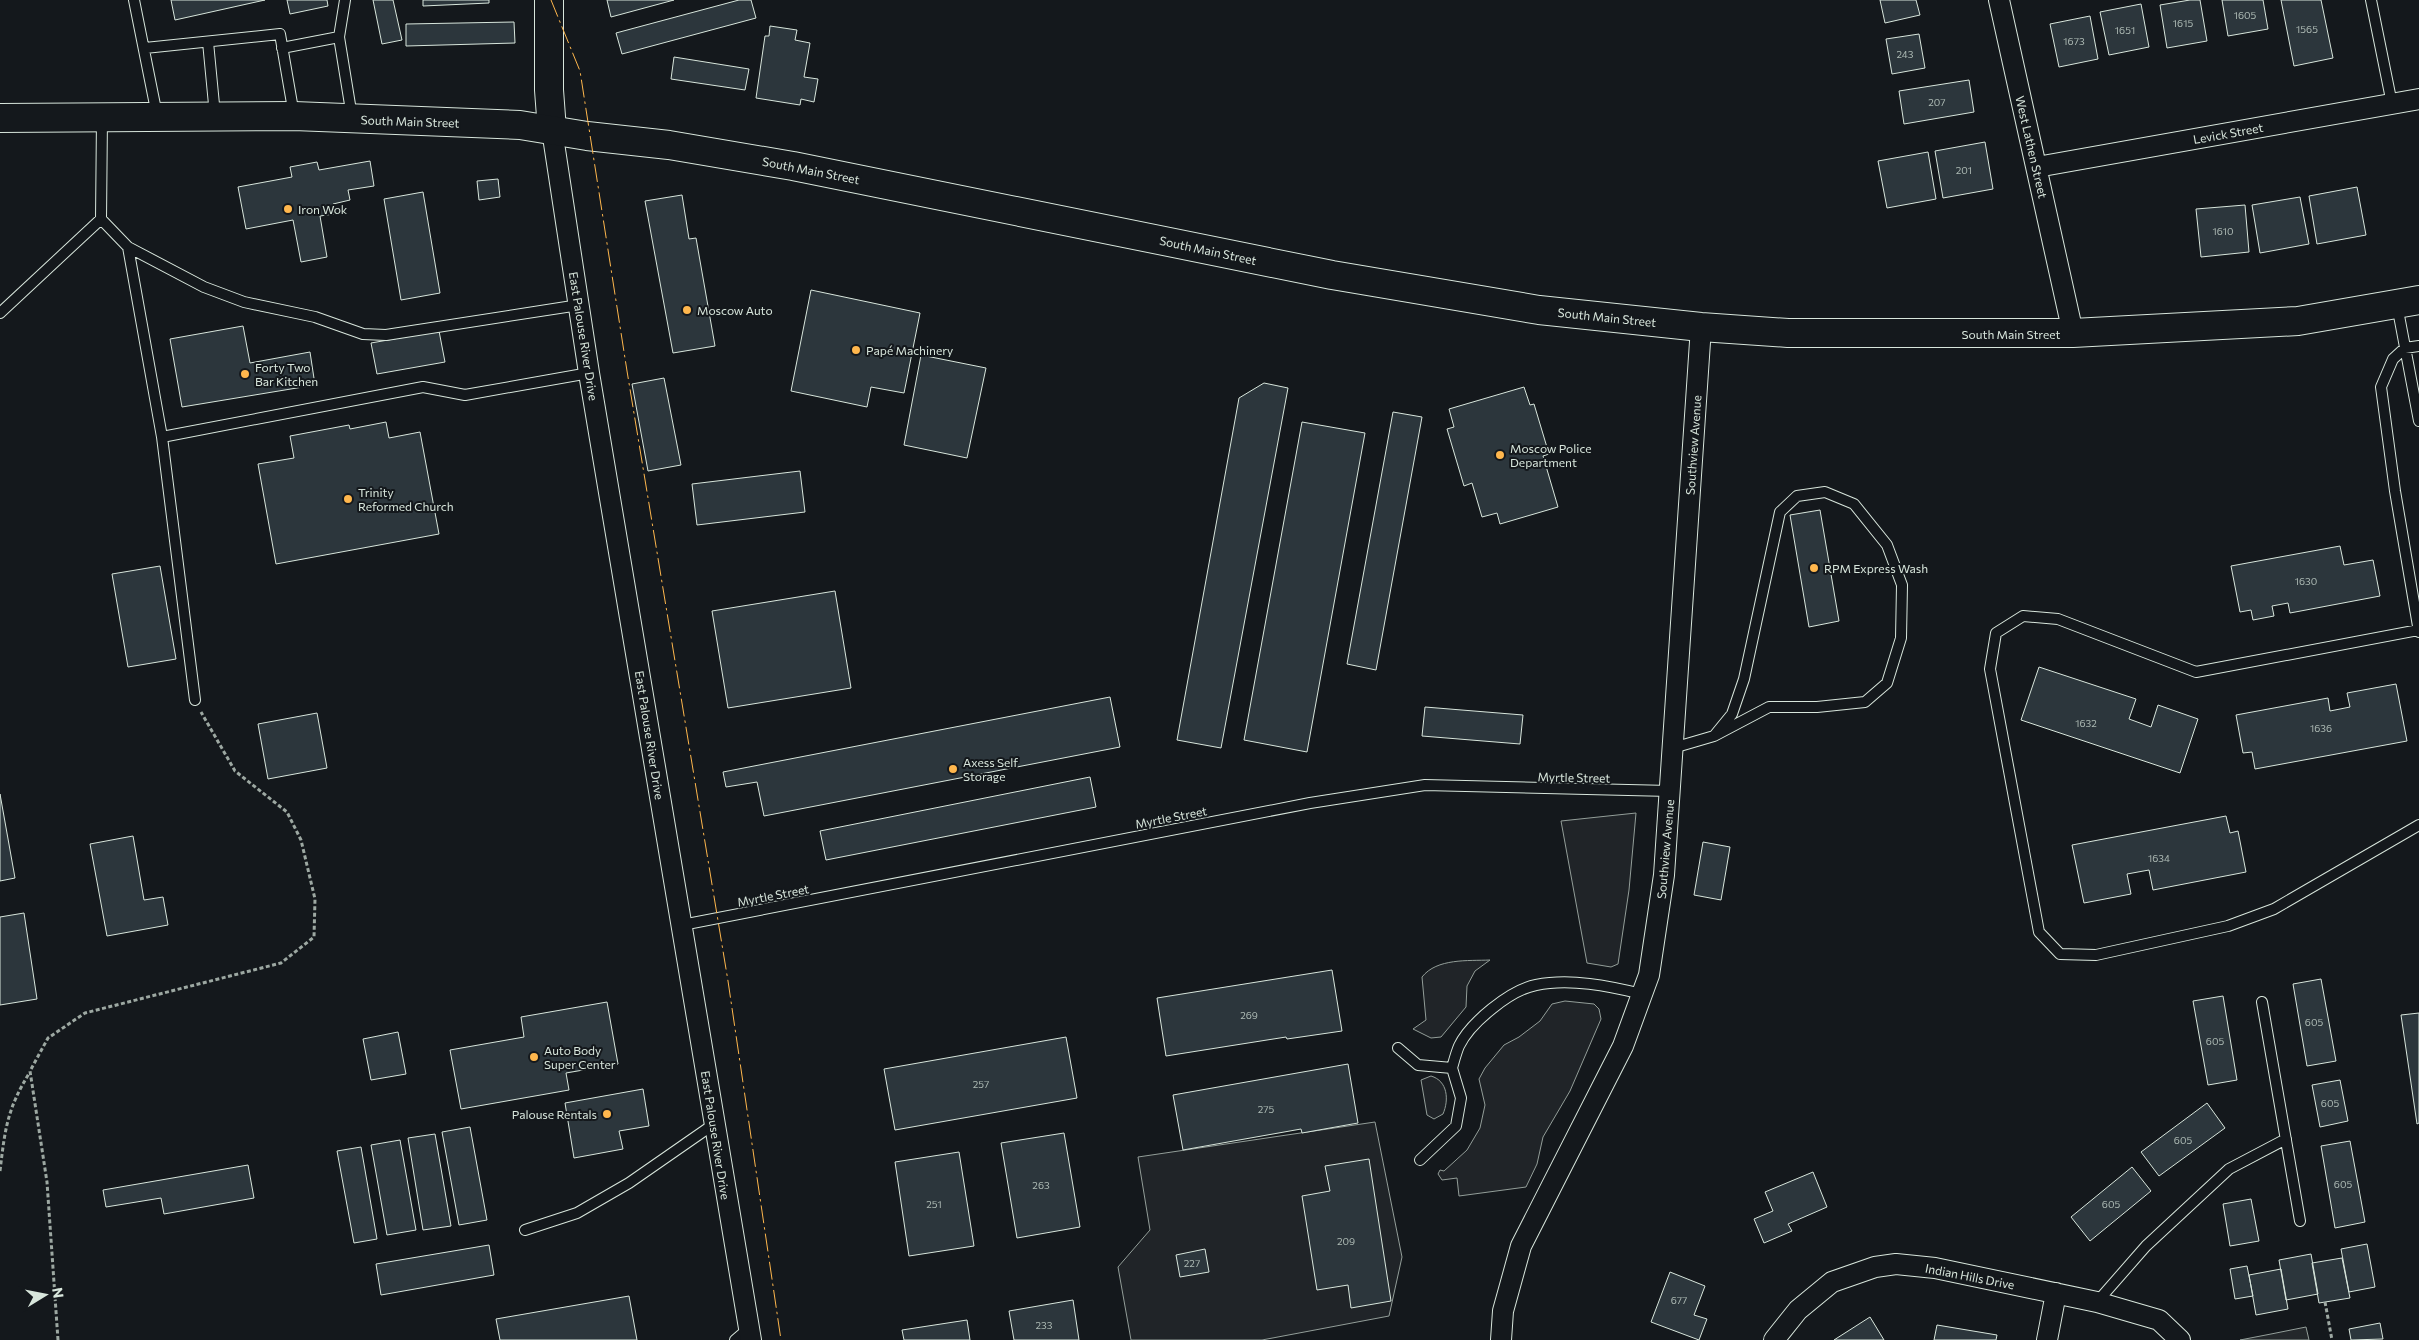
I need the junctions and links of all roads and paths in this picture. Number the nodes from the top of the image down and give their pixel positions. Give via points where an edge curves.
1 (134, 0) edge
2 (345, 0) edge
3 (549, 0) edge
4 (1998, 0) edge
5 (2371, 0) edge
6 (339, 37) junction
7 (208, 42) junction
8 (145, 48) junction
9 (282, 48) junction
10 (2419, 99) edge
11 (2392, 104) junction
12 (102, 116) junction
13 (157, 116) junction
14 (215, 116) junction
15 (294, 116) junction
16 (9, 118) edge
17 (352, 119) junction
18 (552, 130) junction
19 (2037, 167) junction
20 (101, 219) junction
21 (128, 247) junction
22 (2408, 302) edge
23 (579, 304) junction
24 (0, 313) edge
25 (1701, 327) junction
26 (2073, 333) junction
27 (2419, 346) edge
28 (2405, 348) junction
29 (589, 373) junction
30 (2419, 421) edge
31 (162, 437) junction
32 (2419, 631) edge
33 (195, 700) joint
34 (1714, 736) junction
35 (1673, 748) junction
36 (1670, 791) junction
37 (2419, 825) edge
38 (682, 925) junction
39 (1642, 994) junction
40 (2262, 1002) dead end
41 (1398, 1048) dead end
42 (1452, 1068) junction
43 (30, 1071) junction
44 (714, 1124) junction
45 (2286, 1139) junction
46 (1420, 1160) dead end
47 (0, 1171) edge
48 (2300, 1222) dead end
49 (525, 1230) dead end
50 (2056, 1293) junction
51 (2097, 1302) junction
52 (2325, 1302) dead end
53 (745, 1336) edge
54 (58, 1340) edge
55 (1501, 1340) edge
56 (1774, 1340) edge
57 (2046, 1340) edge
58 (2180, 1340) edge
59 (2332, 1340) edge

1 - 8 lane
2 - 6 lane
3 - 18 main road
4 - 19 street, West Lathen Street
5 - 11 lane
6 - 9 lane
6 - 17 lane
7 - 8 lane
7 - 9 lane via 280,34
7 - 14 lane
8 - 13 lane
9 - 15 lane
10 - 11 street, Levick Street
11 - 19 street, Levick Street
12 - 13 main road, South Main Street
12 - 16 main road, South Main Street
12 - 20 lane
13 - 14 main road, South Main Street
14 - 15 main road, South Main Street
15 - 17 main road, South Main Street
17 - 18 main road, South Main Street via 520,125
18 - 23 street, East Palouse River Drive
18 - 25 main road, South Main Street via 793,166 1332,276 1539,310
19 - 26 street, West Lathen Street
20 - 21 lane
20 - 24 lane
21 - 23 lane via 244,302 315,318 363,334 386,335
21 - 31 lane
22 - 26 main road, South Main Street via 2298,321
22 - 28 lane
23 - 29 street, East Palouse River Drive
25 - 26 main road, South Main Street via 1788,333
25 - 35 street, Southview Avenue
27 - 28 lane
28 - 30 lane
28 - 32 lane via 2393,359 2381,387
29 - 31 lane via 465,395 423,387
29 - 38 street, East Palouse River Drive
31 - 33 lane
32 - 37 lane via 2196,672 2058,619 2023,616 1996,633 1990,669 2039,932 2060,954 2096,955 2228,926 2274,909
33 - 43 path via 234,771 287,812 300,840 314,899 314,937 281,962 85,1013 48,1038
34 - 34 lane via 1769,707 1865,702 1887,683 1901,638 1902,585 1887,545 1854,504 1825,492 1797,496 1780,512 1744,679 1732,714
34 - 35 lane
35 - 36 street, Southview Avenue
36 - 38 lane, Myrtle Street via 1425,785 1310,803
36 - 39 street, Southview Avenue via 1664,875 1649,976
38 - 44 street, East Palouse River Drive
39 - 42 lane via 1606,986 1535,985 1506,997 1484,1015 1460,1044
39 - 55 street, Southview Avenue via 1623,1046 1521,1246 1503,1311
40 - 45 lane
41 - 42 lane via 1418,1065
42 - 46 lane via 1461,1098 1456,1126
43 - 47 path via 14,1097 5,1128
43 - 54 path via 47,1182
44 - 49 lane via 629,1183 577,1212
44 - 53 street, East Palouse River Drive
45 - 48 lane
45 - 51 lane via 2228,1169 2146,1246
50 - 51 street, Indian Hills Drive
50 - 56 street, Indian Hills Drive via 1935,1268 1896,1264 1875,1267 1832,1282 1798,1310
50 - 57 street
51 - 58 street, Indian Hills Drive via 2159,1320
52 - 59 path

